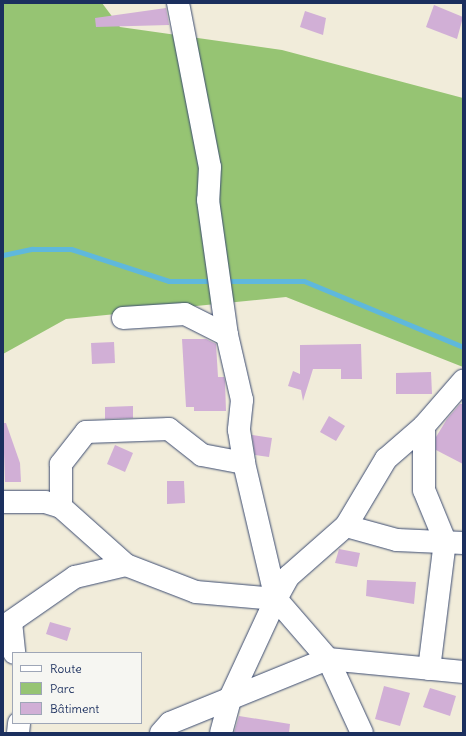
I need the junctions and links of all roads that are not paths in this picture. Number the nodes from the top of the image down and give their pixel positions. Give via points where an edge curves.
1 (178, 3) edge
2 (123, 318) dead end
3 (227, 335) junction
4 (463, 382) edge
5 (424, 426) junction
6 (244, 463) junction
7 (3, 502) edge
8 (61, 507) junction
9 (346, 526) junction
10 (454, 542) edge
11 (126, 565) junction
12 (276, 599) junction
13 (7, 625) edge
14 (14, 652) edge
15 (328, 659) junction
16 (429, 669) junction
17 (463, 672) edge
18 (231, 696) junction
19 (161, 733) edge
20 (221, 733) edge
21 (362, 733) edge

1 - 3 street via 210,167 208,200
2 - 3 street via 185,314
3 - 6 street via 242,400 239,430
4 - 5 street
5 - 9 street via 386,460
5 - 10 street via 424,490
6 - 8 street via 202,455 169,428 86,432 61,464
6 - 12 street
7 - 8 street via 45,502
8 - 11 street
9 - 10 street via 397,540
9 - 12 street via 289,576
10 - 16 street
11 - 12 street via 196,592
11 - 13 street via 75,577
12 - 15 street
12 - 18 street
13 - 14 street
15 - 16 street
15 - 18 street
15 - 21 street
16 - 17 street
18 - 19 street via 170,723
18 - 20 street

